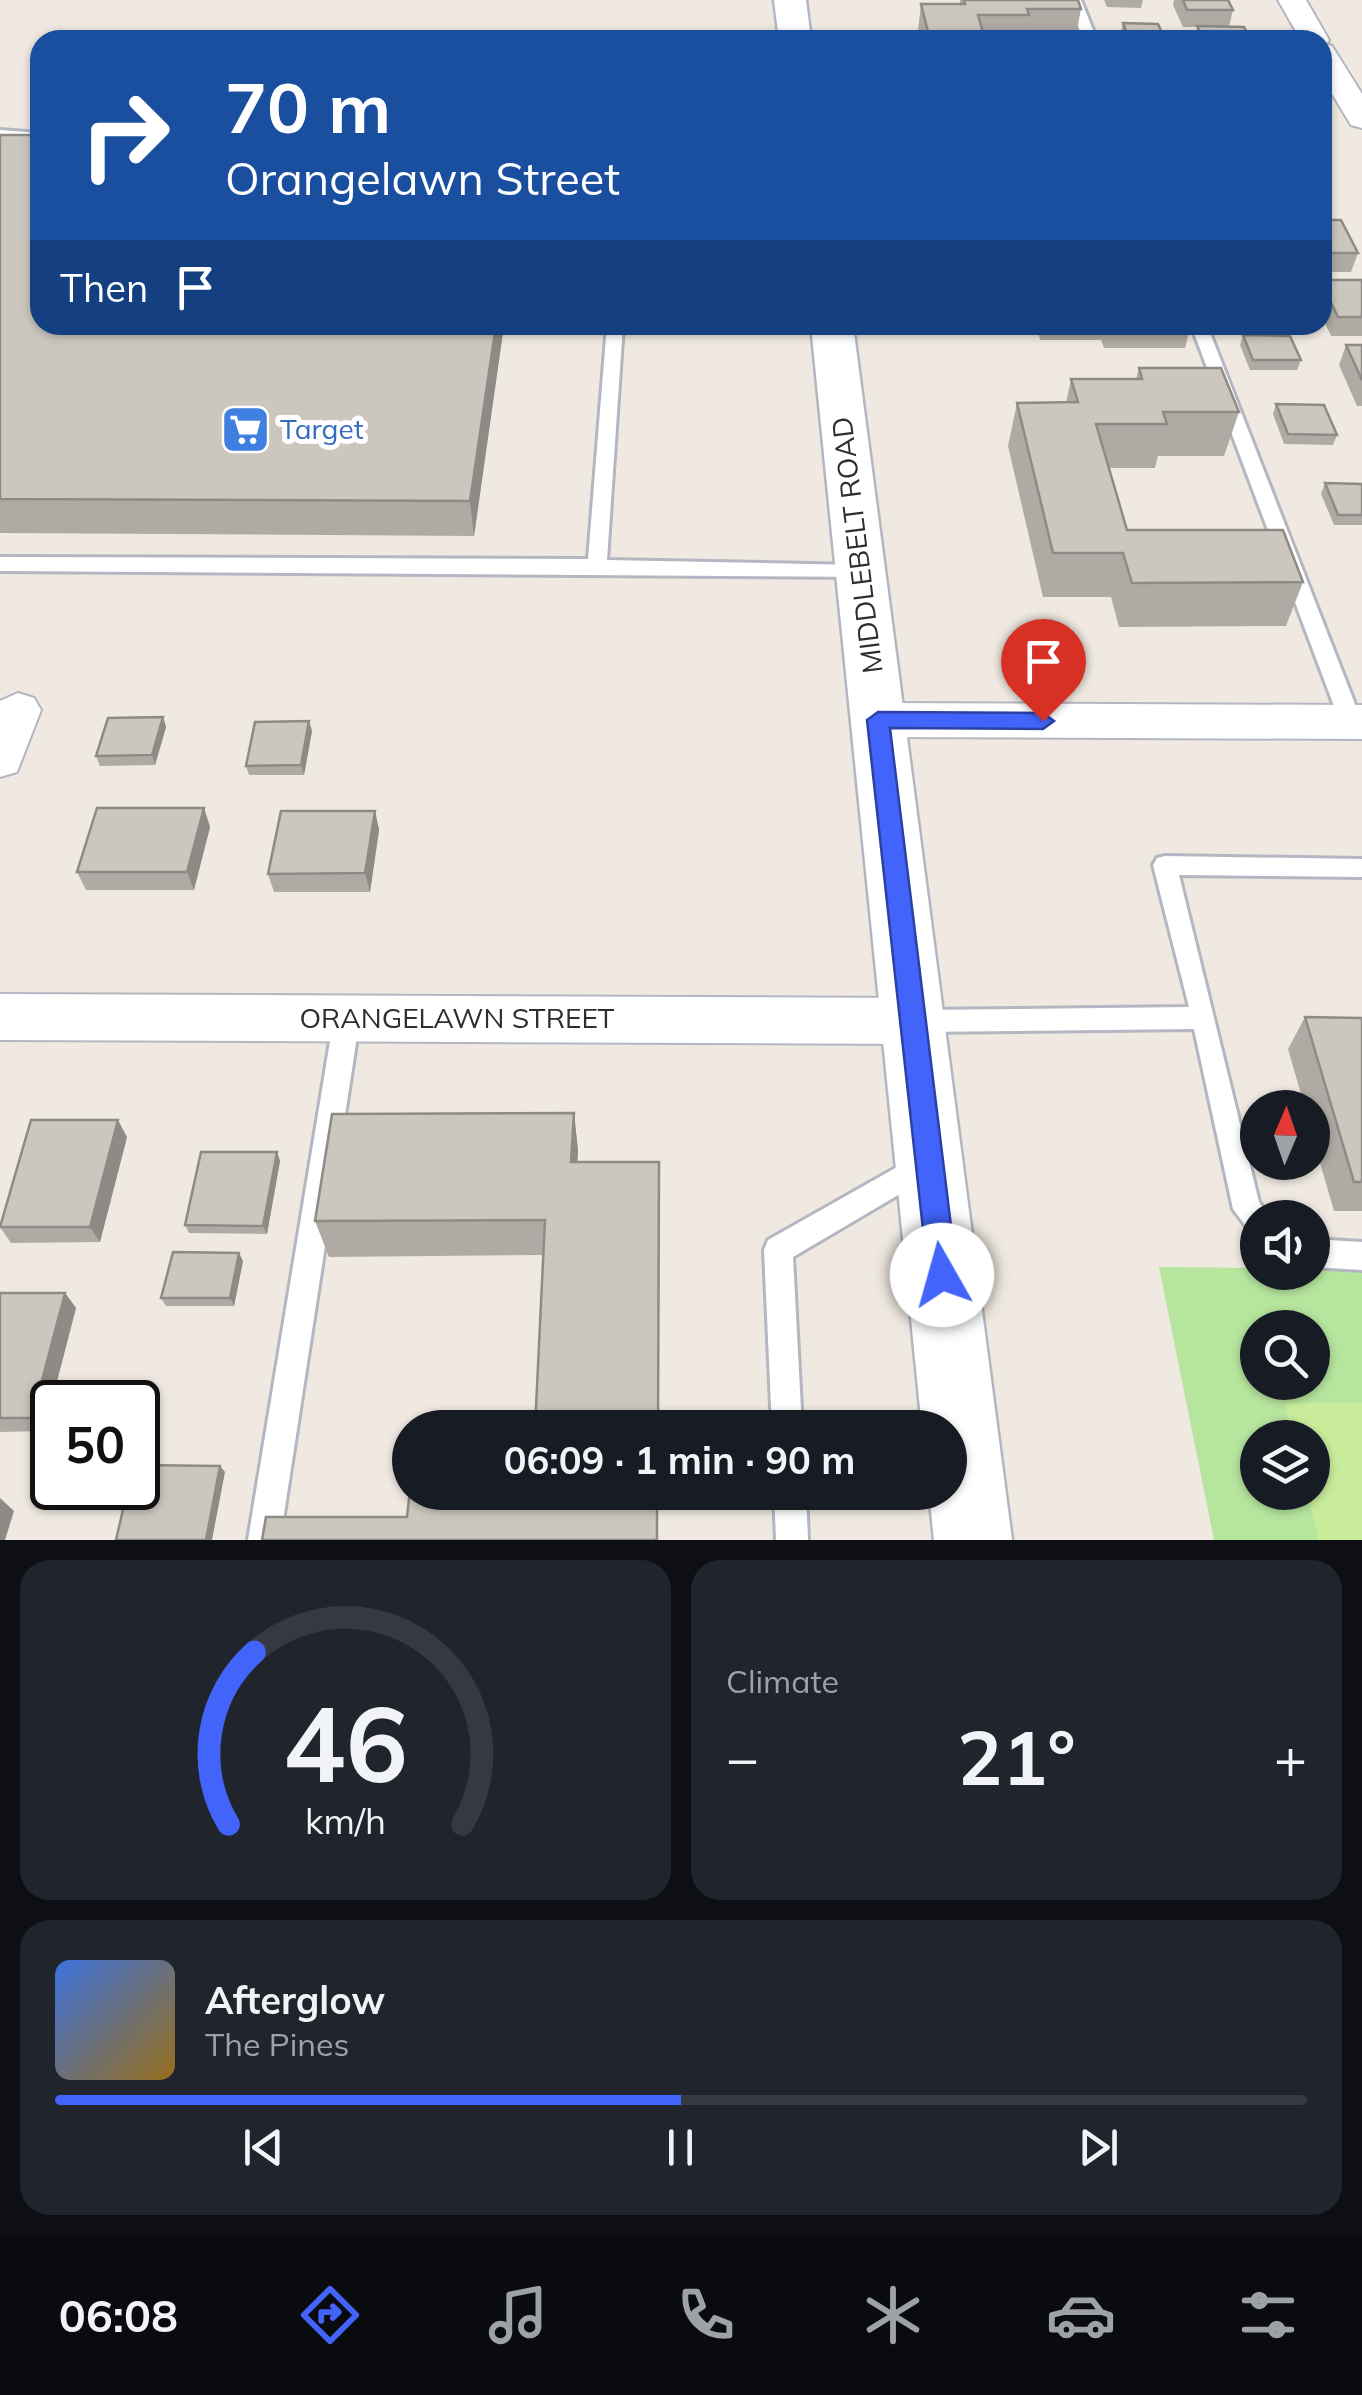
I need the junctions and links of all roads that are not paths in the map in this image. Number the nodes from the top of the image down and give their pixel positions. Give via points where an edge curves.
1 (790, 0) edge
2 (1075, 0) edge
3 (1292, 0) edge
4 (794, 30) edge
5 (1086, 30) edge
6 (1309, 30) edge
7 (1332, 69) edge
8 (1362, 119) edge
9 (0, 134) edge
10 (30, 136) edge
11 (614, 335) edge
12 (833, 335) edge
13 (1203, 335) edge
14 (0, 564) edge
15 (597, 566) junction
16 (860, 572) junction
17 (18, 710) dead end
18 (878, 720) junction
19 (1357, 722) edge
20 (0, 759) edge
21 (1362, 868) edge
22 (0, 1017) edge
23 (347, 1017) junction
24 (1204, 1018) junction
25 (913, 1021) junction
26 (929, 1161) junction
27 (1245, 1200) edge
28 (1330, 1254) edge
29 (1362, 1256) edge
30 (786, 1410) edge
31 (791, 1510) edge
32 (264, 1540) edge
33 (792, 1540) edge
34 (973, 1540) edge

1 - 4 main road
2 - 5 lane
3 - 6 street
7 - 8 street
9 - 10 lane
11 - 15 lane
12 - 16 main road, MIDDLEBELT ROAD
13 - 19 lane
14 - 15 lane
15 - 16 lane
16 - 18 main road, MIDDLEBELT ROAD
17 - 20 street
18 - 19 street
18 - 25 main road, MIDDLEBELT ROAD
21 - 24 lane via 1166,865
22 - 23 street, ORANGELAWN STREET
23 - 25 street, ORANGELAWN STREET
23 - 32 lane
24 - 25 lane
24 - 27 lane
25 - 26 main road, MIDDLEBELT ROAD
26 - 30 lane via 778,1250
26 - 34 main road, MIDDLEBELT ROAD
28 - 29 lane
31 - 33 lane

